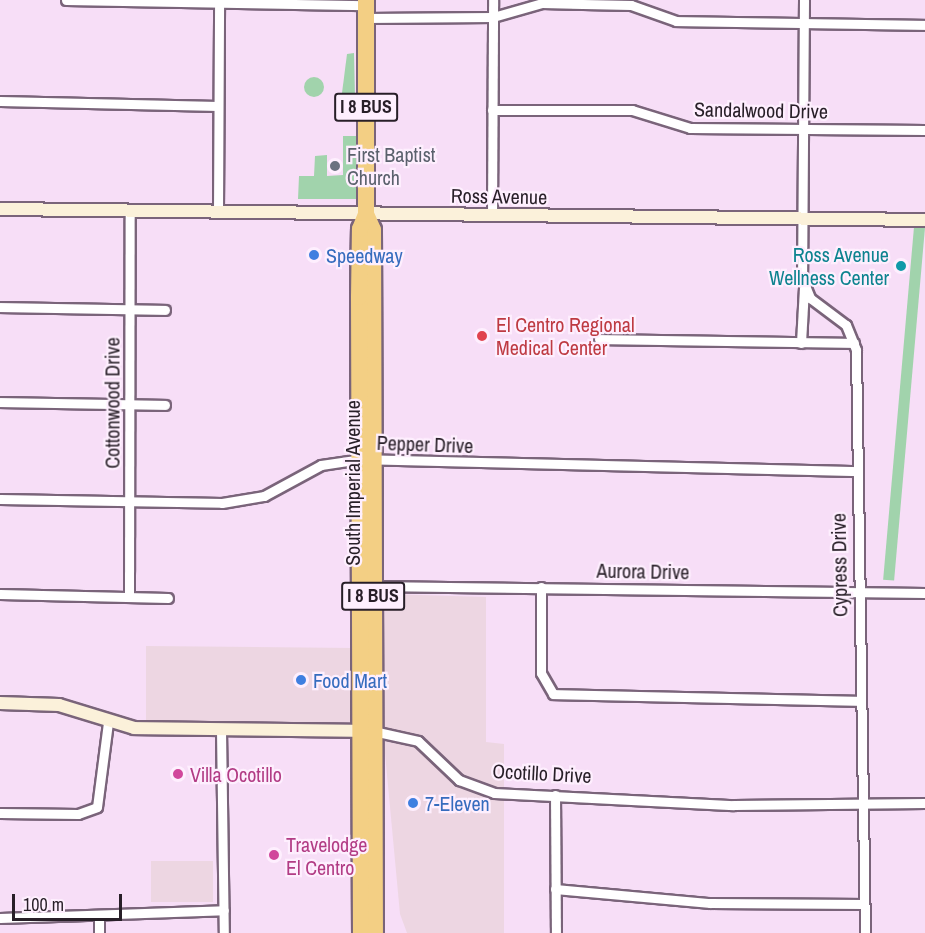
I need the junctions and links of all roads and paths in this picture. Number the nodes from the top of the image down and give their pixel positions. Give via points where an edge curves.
1 (66, 0) edge
2 (493, 0) edge
3 (804, 0) edge
4 (219, 2) junction
5 (366, 8) edge
6 (493, 17) junction
7 (804, 23) junction
8 (925, 25) edge
9 (0, 101) edge
10 (218, 106) junction
11 (492, 110) junction
12 (803, 128) junction
13 (925, 130) edge
14 (0, 208) edge
15 (130, 210) junction
16 (218, 211) junction
17 (366, 214) junction
18 (492, 216) junction
19 (802, 218) junction
20 (925, 220) edge
21 (804, 288) junction
22 (0, 307) edge
23 (129, 308) junction
24 (165, 310) dead end
25 (599, 339) dead end
26 (801, 343) junction
27 (854, 344) junction
28 (0, 402) edge
29 (130, 405) junction
30 (165, 405) dead end
31 (367, 460) junction
32 (857, 471) junction
33 (0, 499) edge
34 (129, 501) junction
35 (367, 586) junction
36 (541, 587) junction
37 (856, 592) junction
38 (925, 593) edge
39 (0, 594) edge
40 (129, 596) junction
41 (168, 598) dead end
42 (861, 701) junction
43 (0, 703) edge
44 (108, 722) junction
45 (221, 730) junction
46 (367, 731) junction
47 (555, 795) junction
48 (925, 803) edge
49 (862, 804) junction
50 (0, 813) edge
51 (555, 890) junction
52 (864, 904) junction
53 (224, 910) junction
54 (0, 918) edge
55 (99, 918) junction
56 (99, 933) edge
57 (224, 933) edge
58 (360, 933) edge
59 (375, 933) edge
60 (556, 933) edge
61 (865, 933) edge

1 - 4 street
2 - 6 street
3 - 7 street
4 - 5 street
4 - 10 street
5 - 6 street
5 - 17 highway, South Imperial Avenue / I 8 BUS
6 - 7 street via 542,3 609,4 631,5 676,21
6 - 11 street
7 - 8 street
7 - 12 street
9 - 10 street
10 - 16 street
11 - 12 street, Sandalwood Drive via 632,110 690,128
11 - 18 street
12 - 13 street, Sandalwood Drive
12 - 19 street
14 - 15 street, Ross Avenue
15 - 16 street, Ross Avenue
15 - 23 street, Cottonwood Drive
16 - 17 street, Ross Avenue
17 - 18 street, Ross Avenue
17 - 31 highway, South Imperial Avenue / I 8 BUS via 360,229 367,338
18 - 19 street, Ross Avenue
19 - 20 street, Ross Avenue
19 - 21 street
21 - 26 street
21 - 27 street, Cypress Drive via 846,325
22 - 23 street
23 - 24 street
23 - 29 street, Cottonwood Drive
25 - 26 street
26 - 27 street
27 - 32 street, Cypress Drive
28 - 29 street
29 - 30 street
29 - 34 street, Cottonwood Drive
31 - 32 street, Pepper Drive
31 - 34 street, Pepper Drive via 321,465 264,496 222,503
31 - 35 highway, South Imperial Avenue / I 8 BUS
32 - 37 street, Cypress Drive
33 - 34 street, Pepper Drive
34 - 40 street, Cottonwood Drive
35 - 36 street, Aurora Drive
35 - 46 highway, South Imperial Avenue / I 8 BUS
36 - 37 street, Aurora Drive
36 - 42 street via 541,673 547,690 562,696
37 - 38 street, Aurora Drive
37 - 42 street, Cypress Drive
39 - 40 street
40 - 41 street
42 - 49 street, Cypress Drive
43 - 44 street, Ocotillo Drive via 59,705
44 - 45 street, Ocotillo Drive via 134,728
44 - 50 street via 97,807 78,814
45 - 46 street, Ocotillo Drive
45 - 53 street
46 - 47 street, Ocotillo Drive via 418,741 459,780 479,789
46 - 58 highway, South Imperial Avenue / I 8 BUS
46 - 59 highway, South Imperial Avenue / I 8 BUS
47 - 49 street, Ocotillo Drive via 734,805
47 - 51 street
48 - 49 street, Ocotillo Drive
49 - 52 street, Cypress Drive
51 - 52 street via 710,903
51 - 60 street
52 - 61 street, Cypress Drive
53 - 55 street via 148,909
53 - 57 street
54 - 55 street
55 - 56 street

